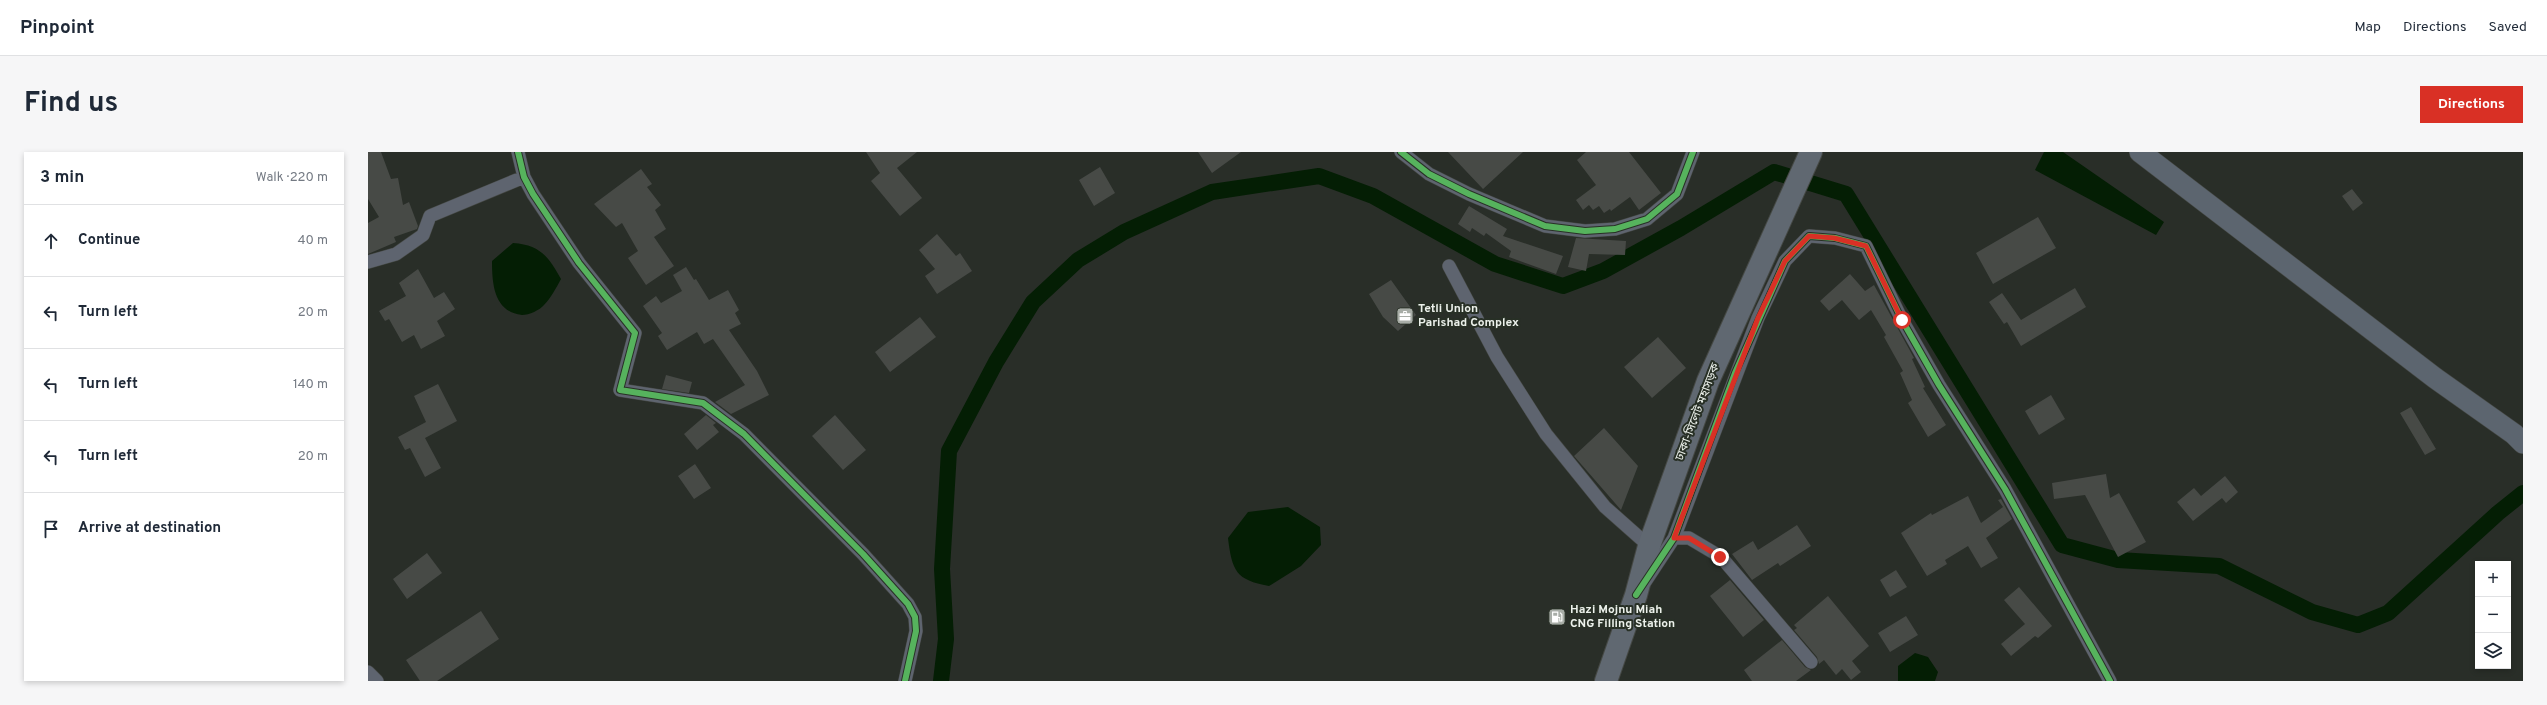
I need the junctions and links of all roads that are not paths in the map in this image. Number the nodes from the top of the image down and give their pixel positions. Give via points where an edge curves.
1 (518, 152) edge
2 (1401, 152) edge
3 (1693, 152) edge
4 (1811, 152) edge
5 (2140, 152) edge
6 (524, 176) junction
7 (368, 262) edge
8 (1449, 266) dead end
9 (2519, 438) edge
10 (1674, 538) junction
11 (1649, 546) junction
12 (1636, 595) junction
13 (1811, 662) dead end
14 (368, 672) edge
15 (377, 681) edge
16 (905, 681) edge
17 (1606, 681) edge
18 (2110, 681) edge

1 - 6 street
2 - 3 street via 1429,174 1469,194 1545,226 1585,231 1614,229 1647,219 1677,194
4 - 11 highway, ঢাকা-সিলেট মহাসড়ক via 1708,381
5 - 9 main road via 2435,378
6 - 7 street via 430,216 423,235 396,254
6 - 16 street via 579,263 635,334 620,390 703,403 744,434 863,554 908,604 915,617 916,631
8 - 11 street via 1497,357 1546,434 1605,507
10 - 12 street
10 - 13 street via 1689,538 1720,557
10 - 18 street via 1735,373 1785,261 1809,236 1834,238 1866,246 1902,320 1939,385 2005,489
11 - 12 highway, ঢাকা-সিলেট মহাসড়ক
12 - 17 highway, ঢাকা-সিলেট মহাসড়ক
14 - 15 street

